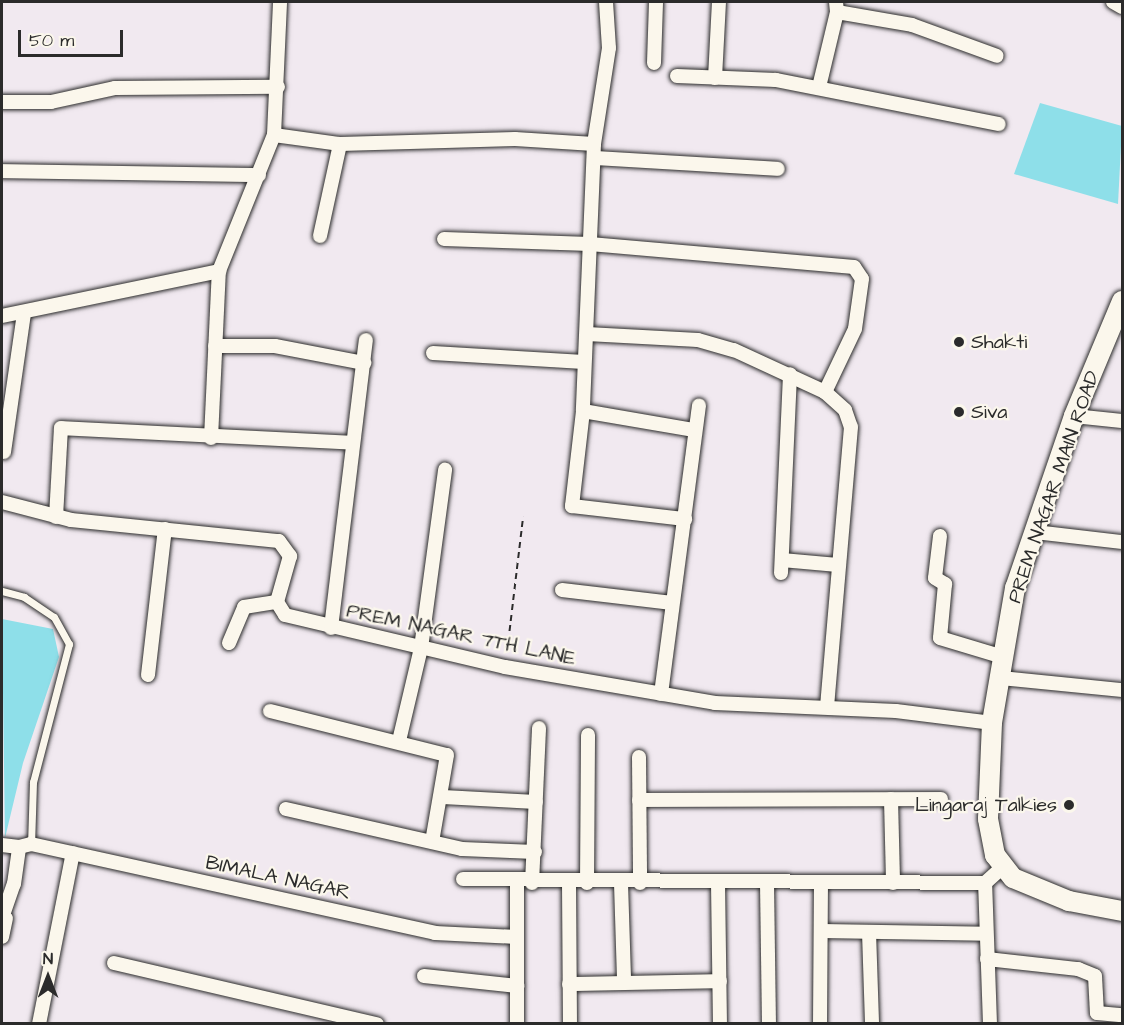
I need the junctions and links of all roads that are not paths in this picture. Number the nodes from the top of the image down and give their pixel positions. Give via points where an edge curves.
1 (280, 2) edge
2 (606, 2) edge
3 (656, 2) edge
4 (719, 2) edge
5 (1113, 2) edge
6 (836, 7) edge
7 (1122, 7) edge
8 (998, 56) dead end
9 (654, 63) dead end
10 (677, 76) dead end
11 (715, 78) junction
12 (278, 87) junction
13 (819, 87) junction
14 (2, 102) edge
15 (999, 124) dead end
16 (274, 135) junction
17 (340, 144) junction
18 (594, 151) junction
19 (778, 169) dead end
20 (2, 171) edge
21 (259, 175) junction
22 (320, 236) dead end
23 (444, 239) dead end
24 (590, 244) junction
25 (219, 271) junction
26 (1121, 308) edge
27 (24, 314) junction
28 (2, 316) edge
29 (587, 334) junction
30 (366, 340) dead end
31 (215, 346) junction
32 (433, 353) dead end
33 (584, 362) junction
34 (364, 363) junction
35 (790, 374) junction
36 (825, 392) junction
37 (699, 405) dead end
38 (583, 411) junction
39 (1074, 416) junction
40 (1122, 421) edge
41 (694, 430) junction
42 (211, 438) junction
43 (353, 443) junction
44 (4, 452) dead end
45 (446, 470) dead end
46 (2, 502) edge
47 (56, 517) junction
48 (685, 519) junction
49 (165, 529) junction
50 (1035, 532) junction
51 (940, 536) dead end
52 (1122, 542) edge
53 (838, 565) junction
54 (562, 590) dead end
55 (2, 591) edge
56 (277, 602) junction
57 (672, 603) junction
58 (331, 627) junction
59 (229, 643) dead end
60 (421, 648) junction
61 (1003, 657) junction
62 (148, 675) dead end
63 (1001, 678) junction
64 (1122, 690) edge
65 (661, 694) junction
66 (827, 708) junction
67 (270, 711) dead end
68 (992, 723) junction
69 (539, 728) dead end
70 (588, 735) dead end
71 (399, 741) junction
72 (639, 758) dead end
73 (443, 797) junction
74 (891, 799) junction
75 (941, 799) dead end
76 (639, 800) junction
77 (536, 802) junction
78 (286, 809) dead end
79 (432, 842) junction
80 (2, 845) edge
81 (25, 846) junction
82 (535, 852) junction
83 (73, 854) junction
84 (1004, 866) junction
85 (463, 879) dead end
86 (524, 883) junction
87 (569, 883) junction
88 (587, 883) junction
89 (621, 883) junction
90 (640, 883) junction
91 (767, 883) junction
92 (821, 883) junction
93 (893, 883) junction
94 (985, 883) junction
95 (718, 884) junction
96 (1122, 911) edge
97 (4, 918) edge
98 (822, 931) junction
99 (869, 932) junction
100 (986, 934) junction
101 (2, 936) edge
102 (517, 937) junction
103 (987, 959) junction
104 (114, 963) dead end
105 (424, 976) dead end
106 (624, 981) junction
107 (720, 981) junction
108 (569, 984) junction
109 (517, 986) junction
110 (1122, 1015) edge
111 (39, 1023) edge
112 (377, 1023) edge
113 (517, 1023) edge
114 (570, 1023) edge
115 (720, 1023) edge
116 (769, 1023) edge
117 (820, 1023) edge
118 (872, 1023) edge
119 (990, 1023) edge

1 - 12 street
2 - 18 street via 609,48
3 - 9 street
4 - 11 street
5 - 7 street
6 - 8 street via 912,25
6 - 13 street
10 - 11 street
11 - 13 street
12 - 14 street via 115,88 51,102
12 - 16 street
13 - 15 street
16 - 17 street
16 - 21 street
17 - 18 street via 515,139
17 - 22 street
18 - 19 street
18 - 24 street
20 - 21 street
21 - 25 street
23 - 24 street
24 - 29 street
24 - 36 street via 860,271 855,329
25 - 27 street
25 - 31 street
26 - 39 street, PREM NAGAR MAIN ROAD
27 - 28 street
27 - 44 street
29 - 33 street
29 - 35 street via 698,340
30 - 34 street
31 - 34 street via 275,346
31 - 42 street
32 - 33 street
33 - 38 street
34 - 43 street
35 - 36 street
35 - 53 street via 781,566
36 - 53 street via 845,410 851,427
37 - 41 street
38 - 41 street
38 - 48 street via 572,506
39 - 40 street
39 - 50 street, PREM NAGAR MAIN ROAD
41 - 48 street
42 - 43 street
42 - 47 street via 62,428
43 - 58 street
45 - 60 street
46 - 47 street
47 - 49 street
48 - 57 street
49 - 56 street via 285,544 290,556
49 - 62 street
50 - 52 street
50 - 61 street, PREM NAGAR MAIN ROAD via 1015,588
51 - 61 street via 935,578 945,584 940,638
53 - 66 street
54 - 57 street
55 - 81 lane via 24,597 54,617 69,644 33,782
56 - 58 street, PREM NAGAR 7TH LANE via 285,615
56 - 59 street via 244,607
57 - 65 street
58 - 60 street, PREM NAGAR 7TH LANE
60 - 65 street, PREM NAGAR 7TH LANE
60 - 71 street
61 - 63 street, PREM NAGAR MAIN ROAD
63 - 64 street
63 - 68 street, PREM NAGAR MAIN ROAD
65 - 66 street, PREM NAGAR 7TH LANE via 715,703
66 - 68 street, PREM NAGAR 7TH LANE
67 - 71 street
68 - 84 street, PREM NAGAR MAIN ROAD via 988,819 995,855
69 - 77 street
70 - 88 street
71 - 73 street via 447,755
72 - 76 street
73 - 77 street
73 - 79 street
74 - 75 street
74 - 76 street
74 - 93 street
76 - 90 street
77 - 82 street
78 - 79 street
79 - 82 street
80 - 81 street, BIMALA NAGAR
81 - 83 street, BIMALA NAGAR
81 - 97 street
82 - 86 street
83 - 102 street, BIMALA NAGAR via 435,933
83 - 111 street
84 - 94 street
84 - 96 street, PREM NAGAR MAIN ROAD via 1013,878 1069,901
85 - 86 street
86 - 87 street
86 - 102 street
87 - 88 street
87 - 108 street
88 - 89 street
89 - 90 street
89 - 106 street
90 - 95 street
91 - 92 street
91 - 95 street
91 - 116 street
92 - 93 street
92 - 98 street
93 - 94 street
94 - 100 street
95 - 107 street
97 - 101 street
98 - 99 street
98 - 117 street
99 - 100 street
99 - 118 street
100 - 103 street
102 - 109 street
103 - 110 street via 1078,969 1095,976 1097,1013
103 - 119 street
104 - 112 street
105 - 109 street
106 - 107 street
106 - 108 street
107 - 115 street
108 - 114 street
109 - 113 street

